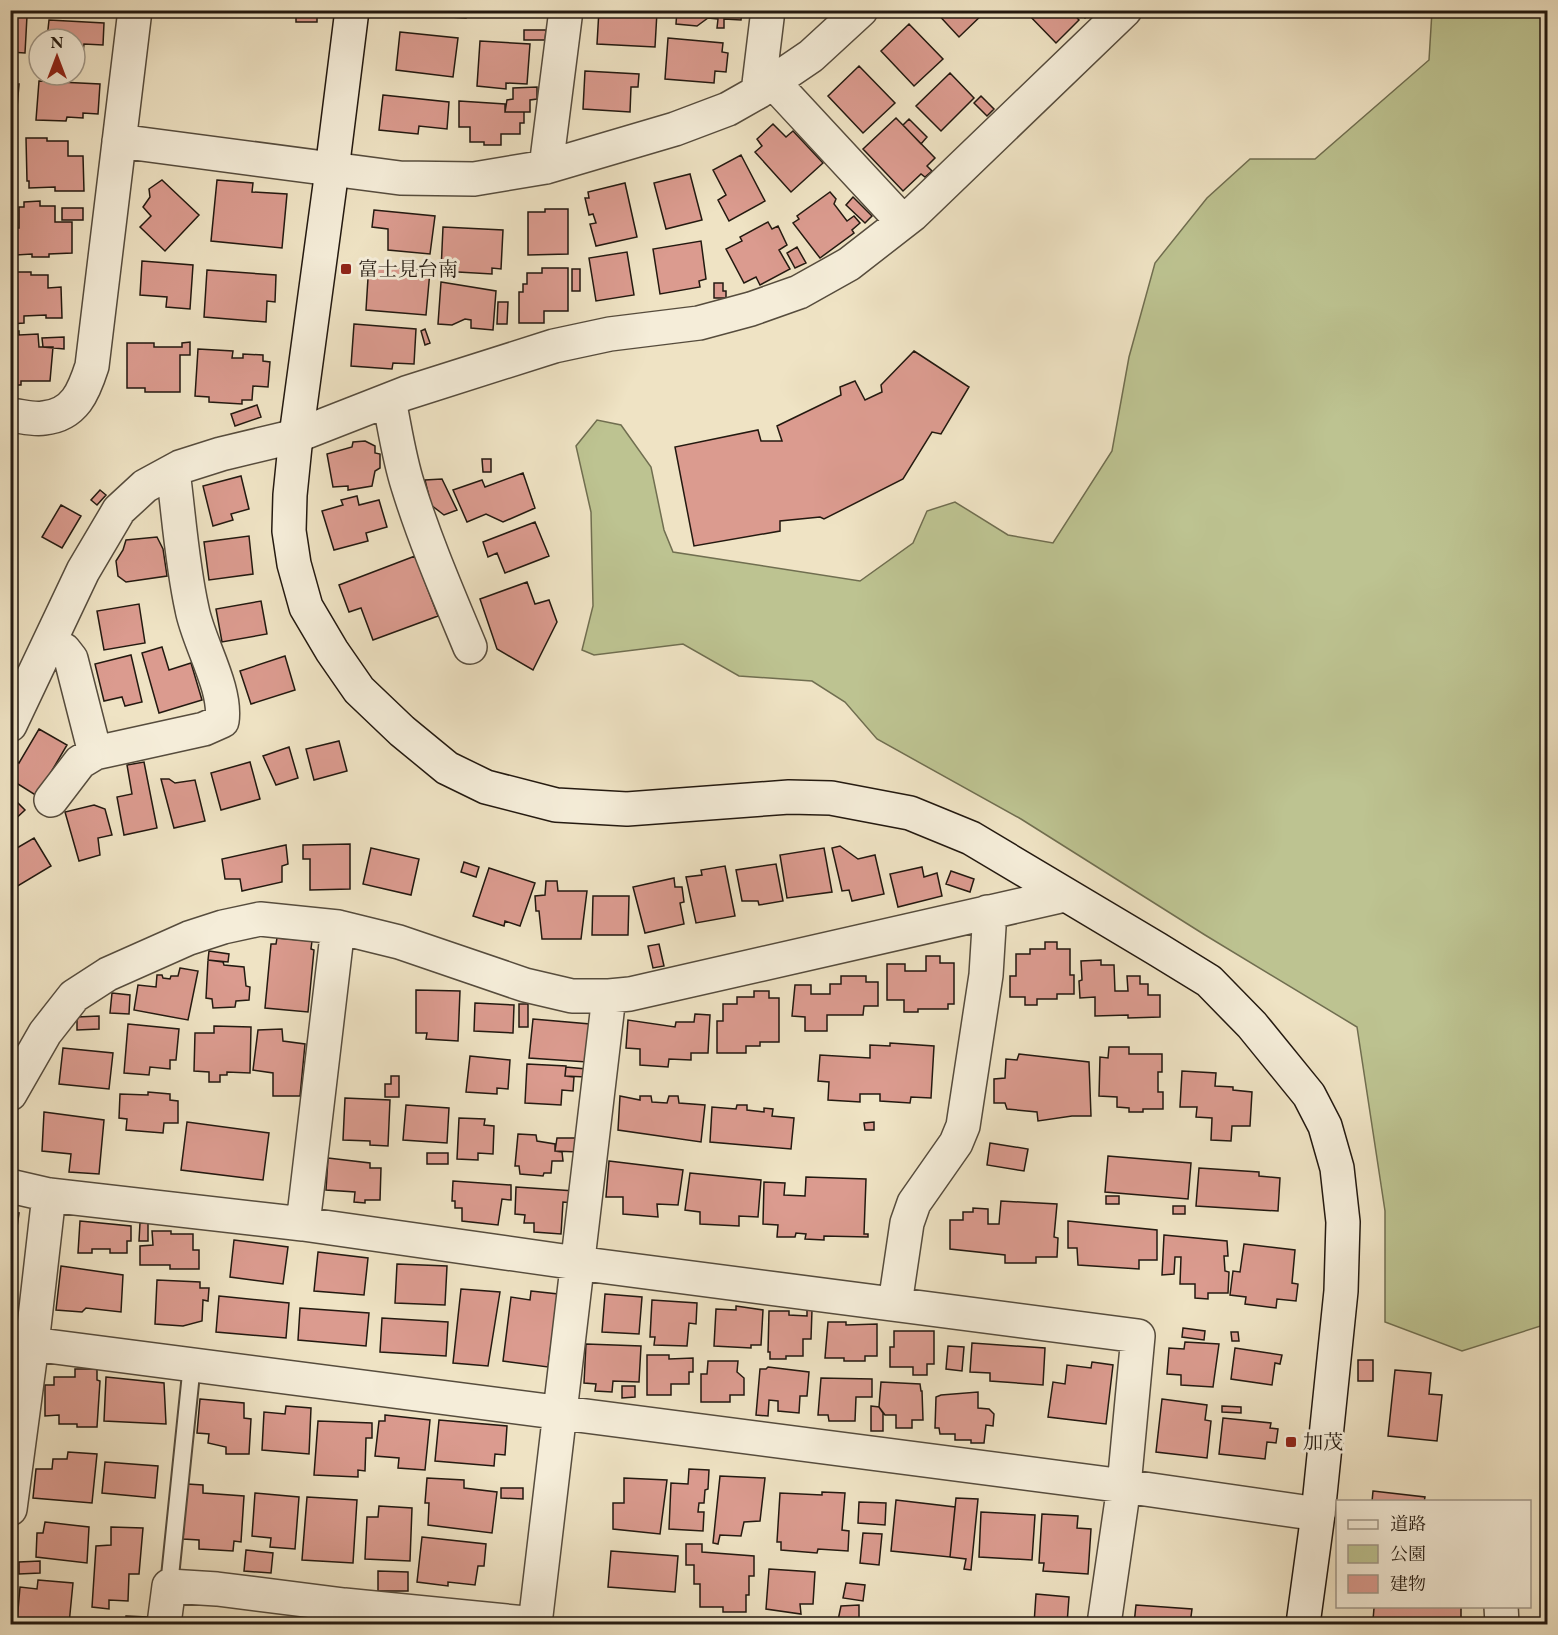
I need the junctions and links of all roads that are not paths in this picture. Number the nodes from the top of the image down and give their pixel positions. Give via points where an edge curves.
1 (135, 10) edge
2 (352, 10) edge
3 (566, 10) edge
4 (768, 10) edge
5 (861, 10) edge
6 (1125, 10) edge
7 (766, 87) junction
8 (119, 141) junction
9 (546, 167) junction
10 (332, 170) junction
11 (903, 222) junction
12 (389, 400) junction
13 (10, 414) edge
14 (296, 436) junction
15 (173, 471) junction
16 (50, 642) junction
17 (470, 647) dead end
18 (10, 725) edge
19 (95, 753) junction
20 (51, 800) dead end
21 (1065, 895) junction
22 (987, 912) junction
23 (338, 927) junction
24 (609, 996) junction
25 (10, 1094) edge
26 (10, 1186) edge
27 (49, 1195) junction
28 (303, 1224) junction
29 (577, 1263) junction
30 (896, 1304) junction
31 (32, 1344) junction
32 (192, 1365) junction
33 (561, 1412) junction
34 (1124, 1486) junction
35 (10, 1509) edge
36 (1318, 1514) junction
37 (169, 1586) junction
38 (1501, 1608) edge
39 (343, 1615) edge
40 (164, 1624) edge
41 (535, 1624) edge
42 (1104, 1624) edge
43 (1303, 1624) edge
44 (1502, 1624) edge

1 - 8 street
2 - 10 street
3 - 9 street
4 - 7 street
5 - 7 street via 811,56
6 - 11 street
7 - 9 street via 728,109 675,129
7 - 11 street
8 - 10 street
8 - 13 street via 92,366 83,392 67,411 44,418
9 - 10 street via 474,179 400,178
10 - 14 street
11 - 12 street via 849,264 799,292 751,309 699,323 610,334 554,346
12 - 14 street
12 - 17 street via 398,450 420,525
14 - 15 street via 221,454
14 - 21 street via 289,531 306,606 359,690 447,768 486,787 556,806 627,809 789,797 831,798 910,813 971,838
15 - 16 street via 146,486 119,510 83,571
15 - 19 street via 192,611 214,677 222,720 204,729
16 - 18 street
16 - 19 street via 71,658
19 - 20 street via 80,762
21 - 22 street
21 - 36 street via 1209,981 1252,1025 1309,1095 1325,1126 1337,1168 1343,1222 1341,1291
22 - 24 street
22 - 30 street via 986,975 963,1126 956,1143 914,1203 907,1223
23 - 24 street via 399,942 525,985 572,996
23 - 25 street via 260,919 189,938 108,974 74,996 45,1034
23 - 28 street
24 - 29 street
26 - 27 street
27 - 28 street
27 - 31 street
28 - 29 street
29 - 30 street
29 - 33 street
30 - 34 street via 1138,1336
31 - 32 street
31 - 35 street
32 - 33 street
32 - 37 lane
33 - 34 street
33 - 41 street
34 - 36 street
34 - 42 street
36 - 43 street
37 - 39 street via 217,1589
37 - 40 street
38 - 44 street
39 - 41 street

